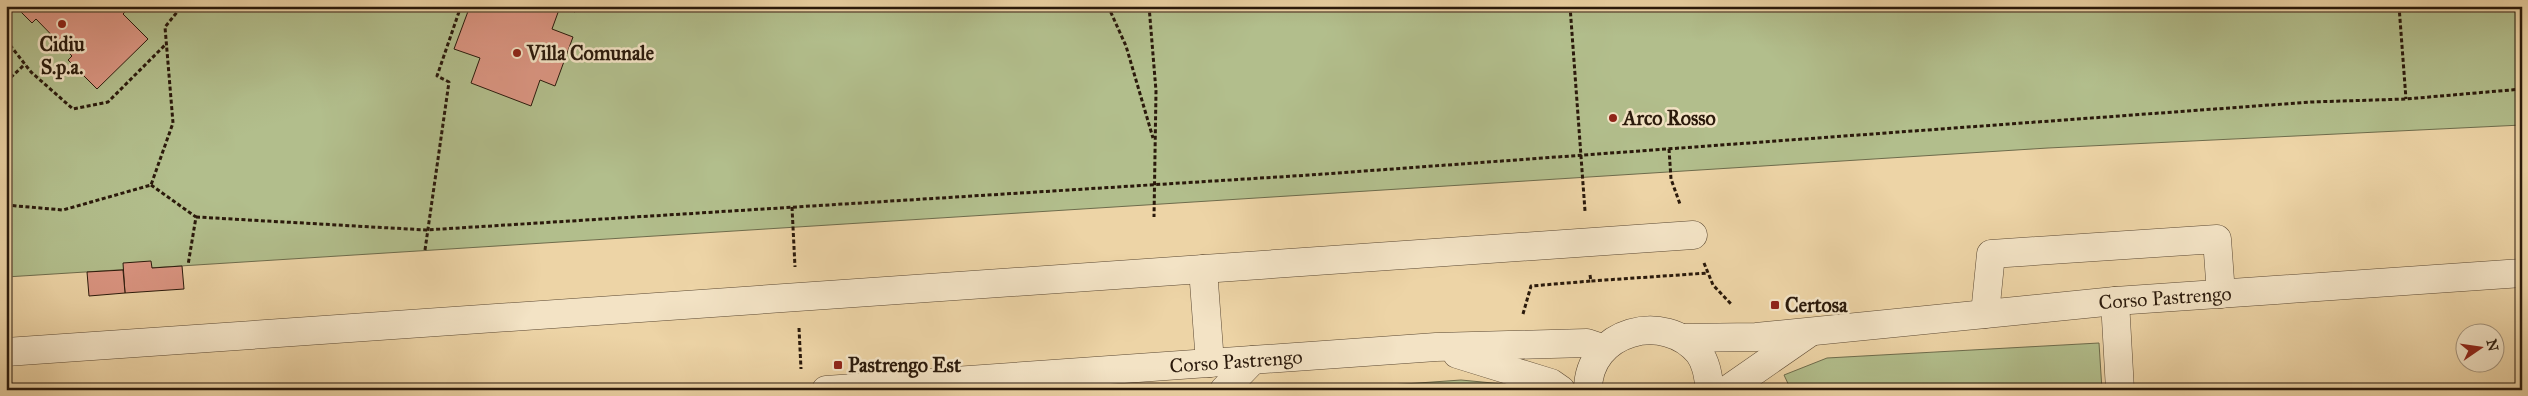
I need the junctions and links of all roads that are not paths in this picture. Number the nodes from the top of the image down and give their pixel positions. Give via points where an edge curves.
1 (1693, 235) dead end
2 (1203, 269) junction
3 (2522, 273) edge
4 (2222, 294) junction
5 (2115, 301) junction
6 (1985, 314) junction
7 (1810, 332) junction
8 (1682, 338) junction
9 (1436, 347) junction
10 (1602, 348) junction
11 (6, 352) edge
12 (1253, 360) junction
13 (1210, 363) junction
14 (826, 390) edge
15 (1224, 390) edge
16 (1561, 390) edge
17 (1588, 390) edge
18 (1710, 390) edge
19 (1727, 390) edge
20 (2120, 390) edge

1 - 2 street
2 - 11 street
2 - 13 street
3 - 4 street, Corso Pastrengo
4 - 5 street, Corso Pastrengo
4 - 6 street via 2217,239 1991,254
5 - 6 street, Corso Pastrengo
5 - 20 street
6 - 7 street, Corso Pastrengo
7 - 8 street, Corso Pastrengo
7 - 19 street, Corso Pastrengo
8 - 10 street via 1654,331 1622,334
8 - 18 street via 1699,353 1707,369
9 - 10 street, Corso Pastrengo via 1587,343
9 - 12 street, Corso Pastrengo
9 - 16 street, Corso Pastrengo via 1551,383
10 - 17 street via 1588,380
12 - 13 street, Corso Pastrengo
12 - 15 street
13 - 14 street, Corso Pastrengo

